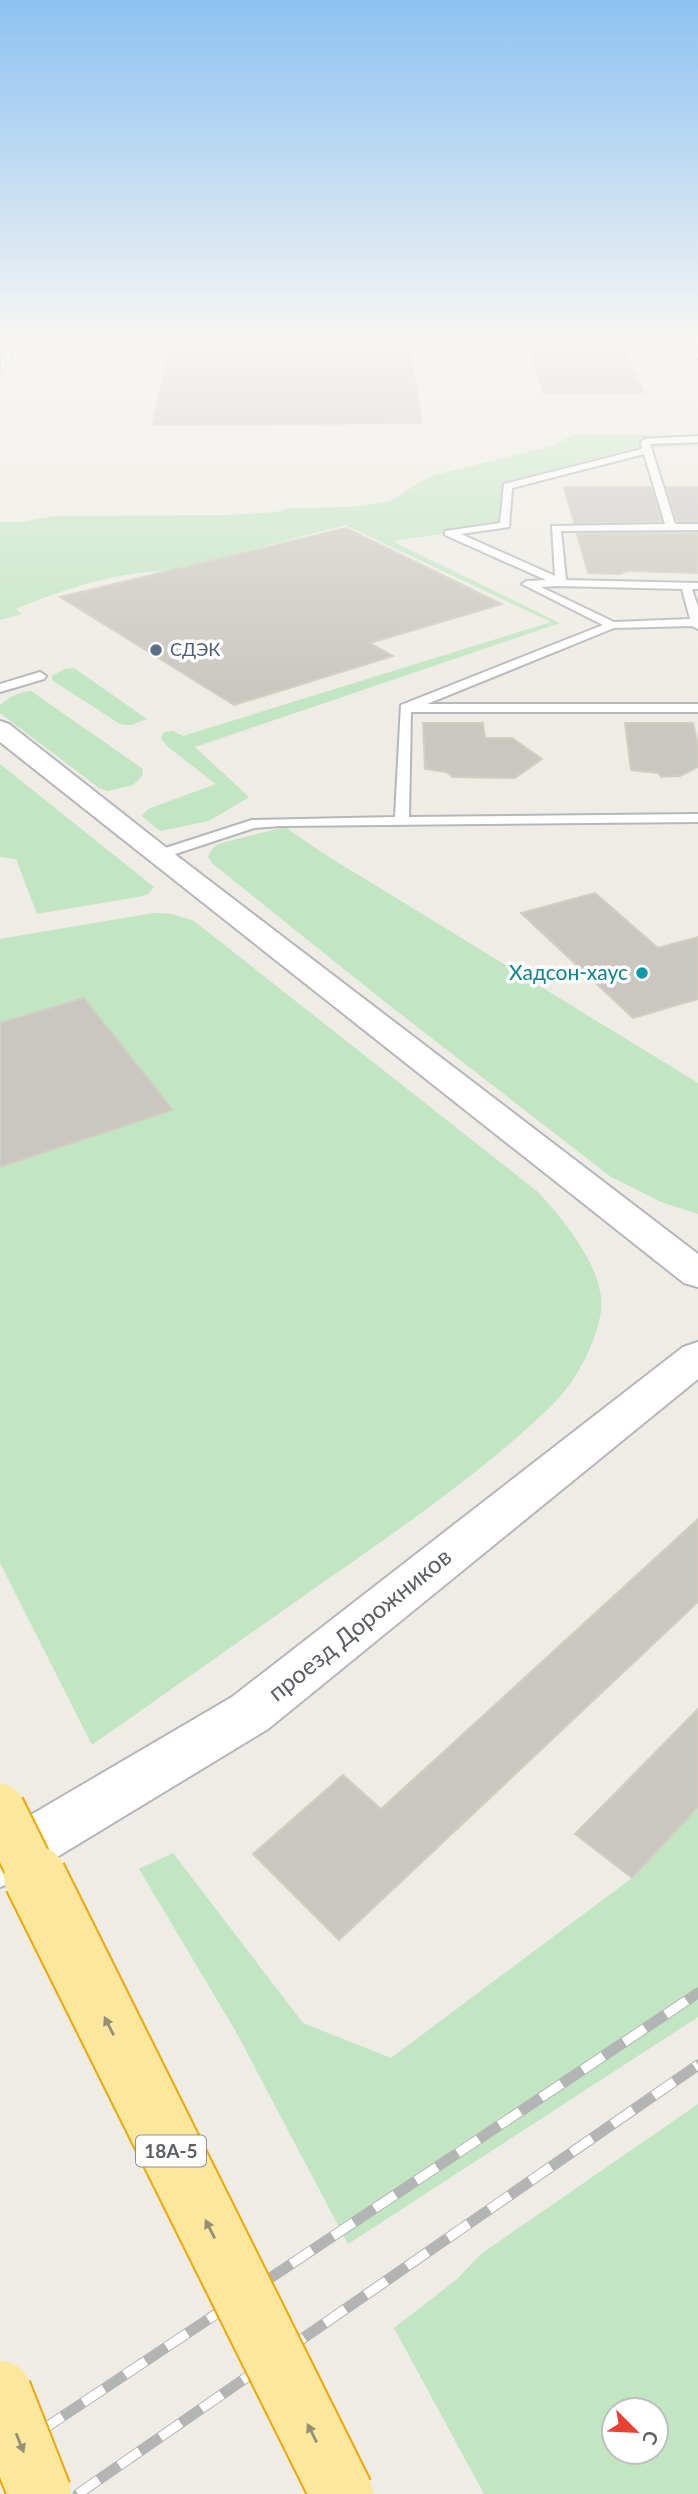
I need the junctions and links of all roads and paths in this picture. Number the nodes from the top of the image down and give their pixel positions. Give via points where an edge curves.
1 (615, 458) edge
2 (651, 458) edge
3 (671, 527) junction
4 (698, 527) edge
5 (561, 583) junction
6 (692, 586) edge
7 (697, 624) edge
8 (612, 625) junction
9 (40, 676) dead end
10 (0, 688) edge
11 (405, 708) junction
12 (698, 708) edge
13 (9, 737) edge
14 (698, 818) edge
15 (402, 821) junction
16 (158, 855) junction
17 (698, 1274) edge
18 (698, 1357) edge
19 (0, 1808) edge
20 (0, 1862) edge
21 (0, 2392) edge
22 (40, 2494) edge
23 (342, 2494) edge

1 - 5 lane via 507,486 505,524 449,533
2 - 3 lane
3 - 4 lane
3 - 5 lane via 556,527
5 - 6 lane
5 - 8 lane via 527,584
6 - 7 lane
7 - 8 lane
8 - 11 lane
9 - 10 lane
11 - 12 lane
11 - 15 lane
13 - 16 main road
14 - 15 lane
15 - 16 lane via 252,824
16 - 17 main road
18 - 20 main road, проезд Дорожников via 250,1713
23 -> 19 highway, 18А-5, bridge
21 -> 22 highway, bridge

